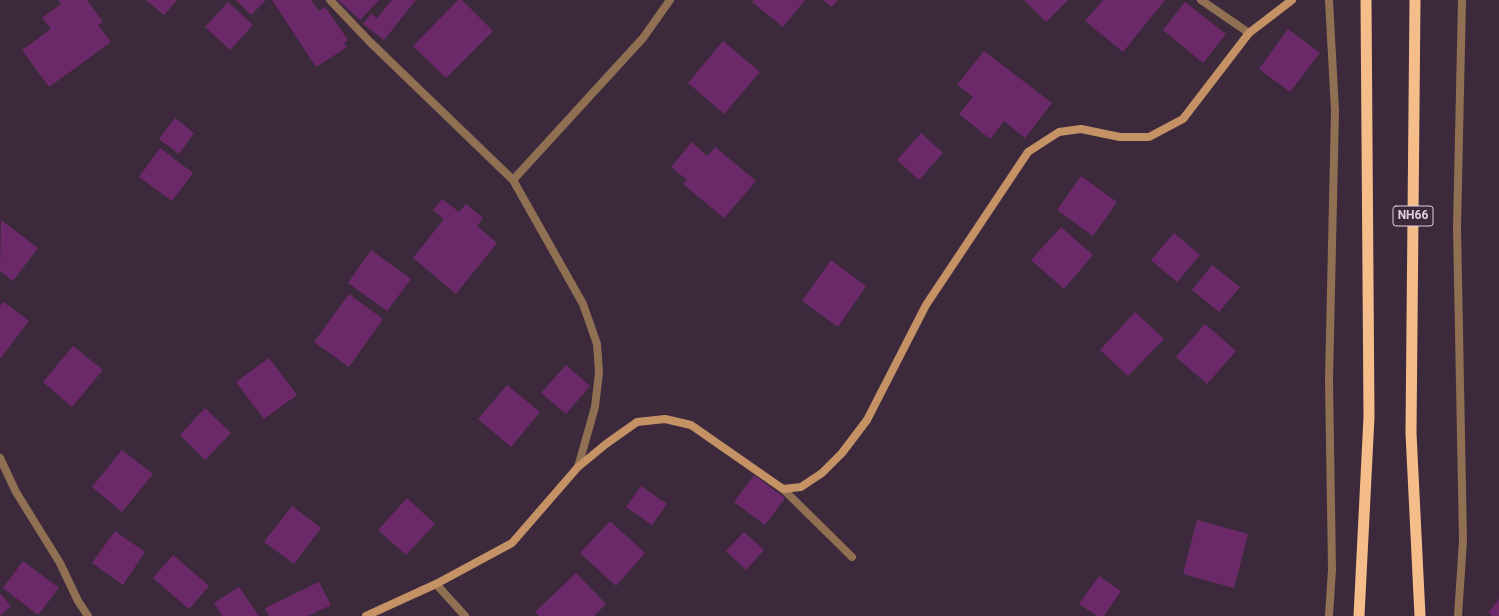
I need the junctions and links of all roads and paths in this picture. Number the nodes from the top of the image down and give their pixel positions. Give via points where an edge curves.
1 (330, 0) edge
2 (670, 0) edge
3 (1201, 0) edge
4 (1292, 0) edge
5 (1329, 0) edge
6 (1366, 0) edge
7 (1415, 0) edge
8 (1462, 0) edge
9 (1249, 33) junction
10 (513, 180) junction
11 (0, 458) edge
12 (578, 467) junction
13 (783, 489) junction
14 (852, 557) dead end
15 (436, 584) junction
16 (88, 616) edge
17 (366, 616) edge
18 (465, 616) edge
19 (1329, 616) edge
20 (1359, 616) edge
21 (1420, 616) edge
22 (1458, 616) edge

1 - 10 street via 386,58
2 - 10 street via 643,38
3 - 9 street
4 - 9 main road
5 - 19 street via 1335,111 1329,380 1332,569
6 - 20 highway via 1369,417
7 - 21 highway, NH66 via 1411,433
8 - 22 street via 1457,227 1463,541
9 - 13 main road via 1184,119 1149,137 1120,137 1081,129 1059,132 1028,152 926,305 867,420 842,453 822,473 801,487
10 - 12 street via 583,304 597,344 599,373 595,407
11 - 16 street via 16,492 60,563
12 - 13 main road via 638,422 665,419 691,425
12 - 15 main road via 512,543
13 - 14 street
15 - 17 main road
15 - 18 street

